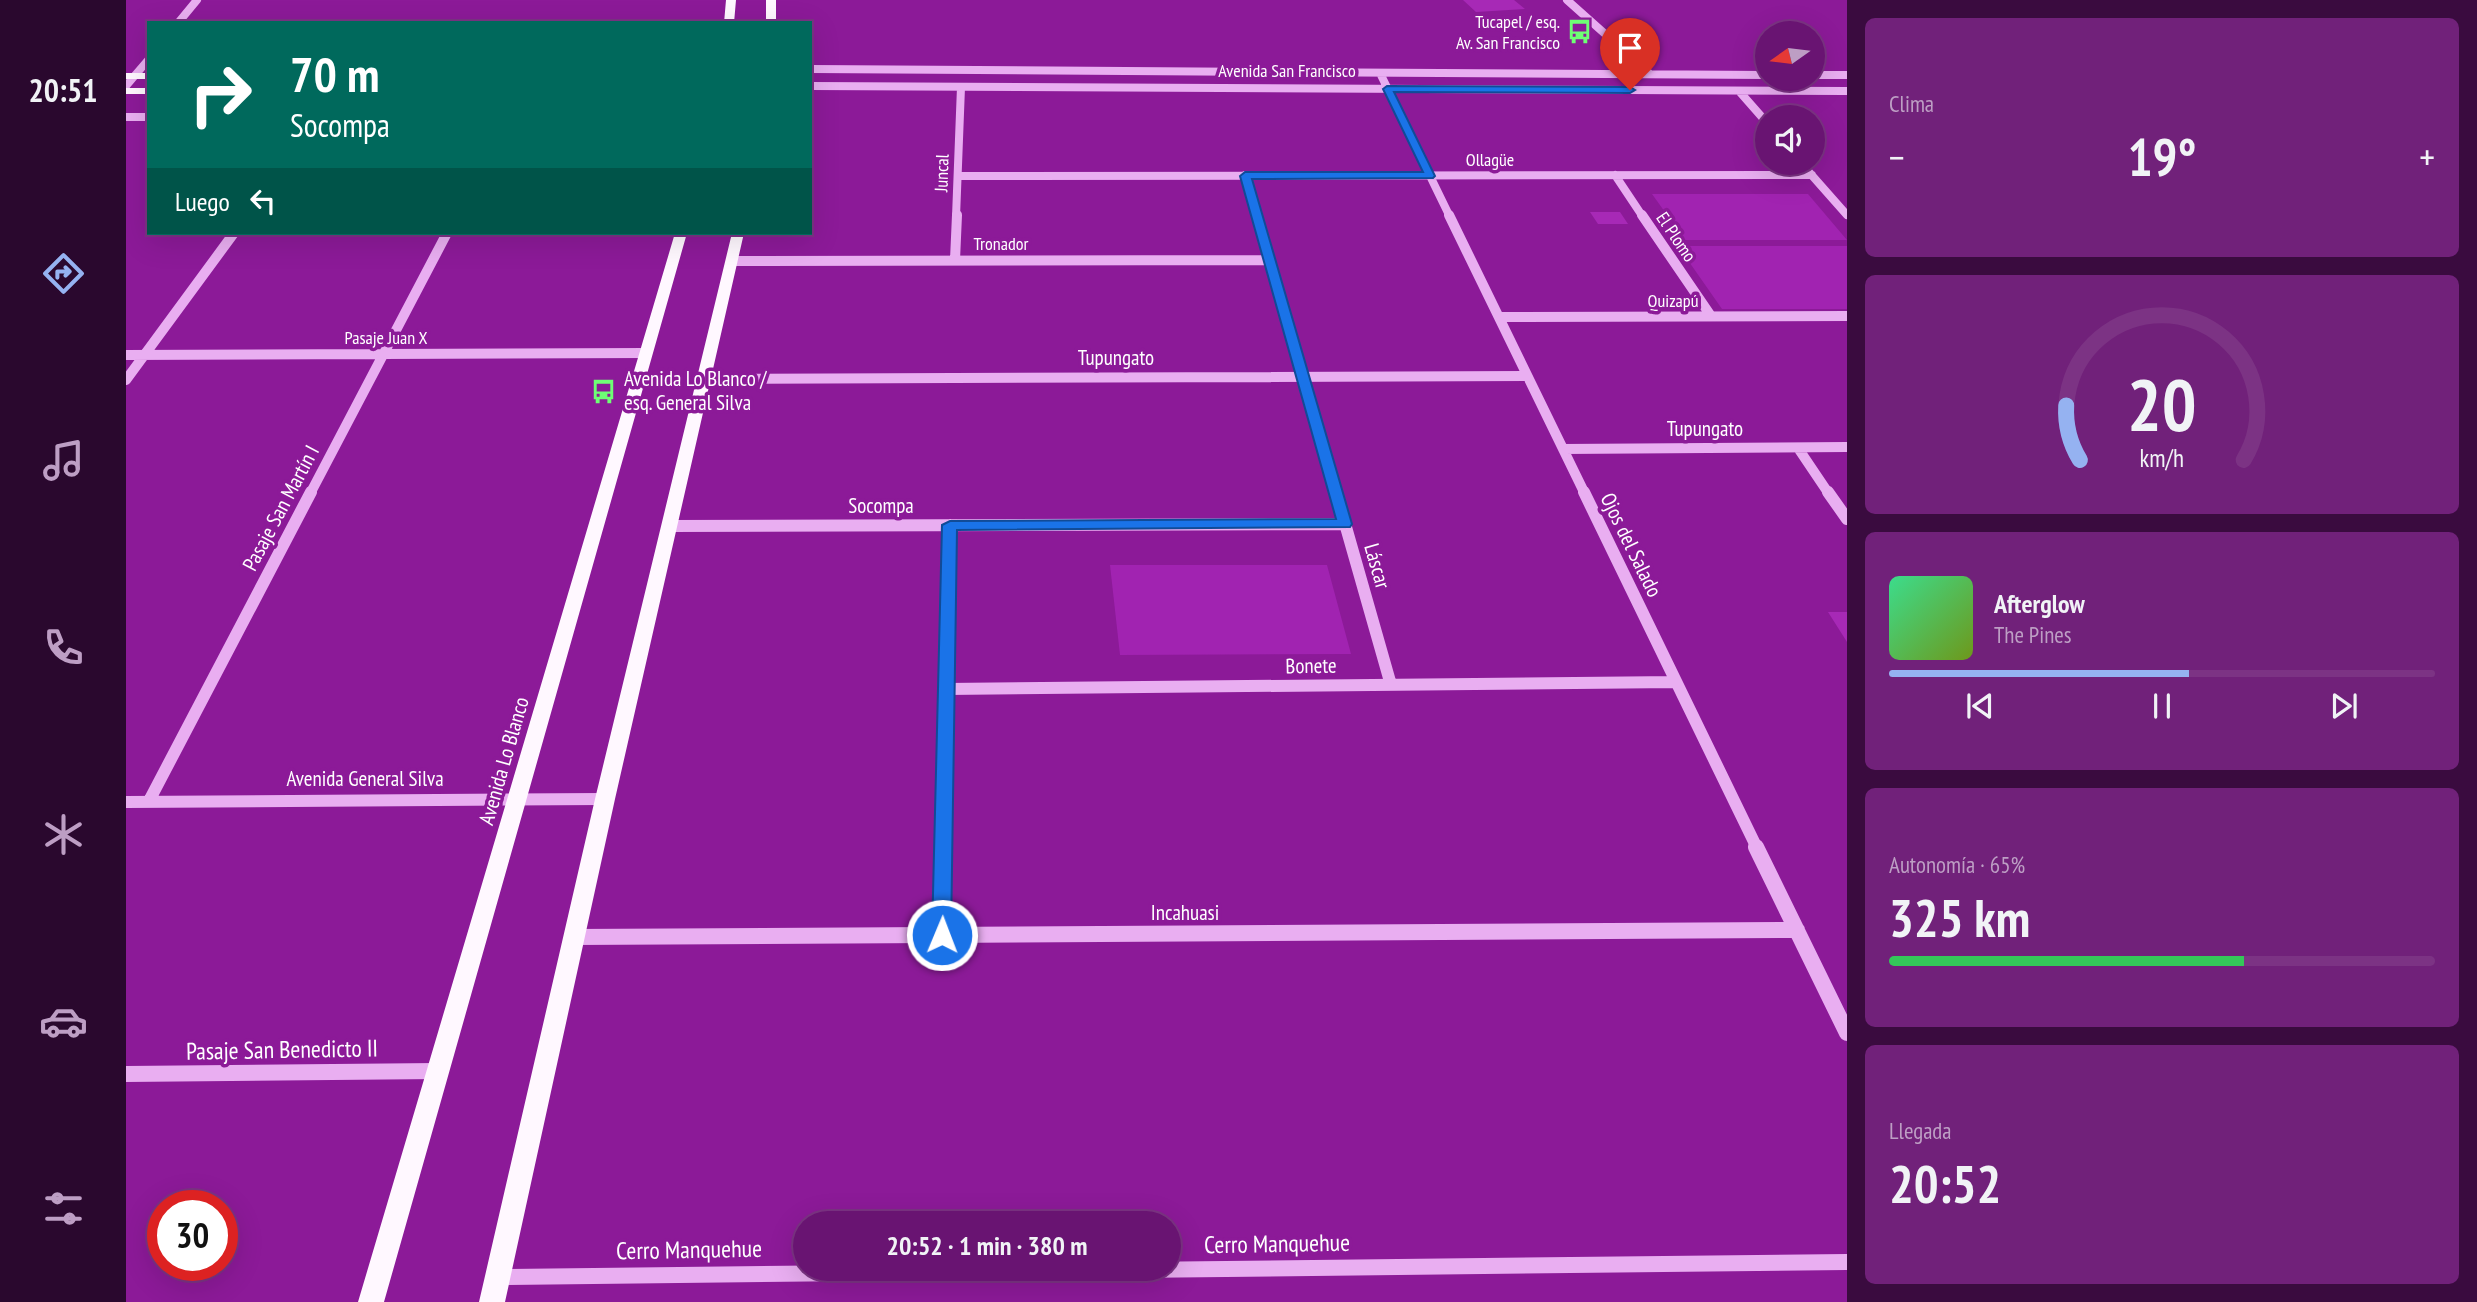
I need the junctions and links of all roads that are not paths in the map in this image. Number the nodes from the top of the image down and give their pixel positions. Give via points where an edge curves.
1 (197, 0) edge
2 (730, 0) edge
3 (771, 0) edge
4 (1567, 0) edge
5 (180, 21) edge
6 (729, 21) edge
7 (771, 21) edge
8 (147, 61) edge
9 (812, 69) edge
10 (1380, 72) junction
11 (1650, 74) junction
12 (1755, 75) edge
13 (1825, 75) edge
14 (1847, 75) edge
15 (130, 76) edge
16 (812, 86) edge
17 (961, 88) junction
18 (126, 89) edge
19 (1387, 89) junction
20 (147, 91) edge
21 (1739, 91) junction
22 (1847, 91) edge
23 (1755, 109) edge
24 (147, 117) edge
25 (127, 119) edge
26 (1615, 175) junction
27 (1755, 175) edge
28 (1812, 175) edge
29 (958, 176) junction
30 (1245, 176) junction
31 (1429, 176) junction
32 (1847, 215) edge
33 (233, 235) edge
34 (446, 235) edge
35 (680, 235) edge
36 (738, 235) edge
37 (955, 260) junction
38 (1270, 260) junction
39 (732, 261) junction
40 (1711, 316) junction
41 (1847, 316) edge
42 (1499, 317) junction
43 (646, 353) junction
44 (383, 354) junction
45 (126, 355) edge
46 (145, 355) junction
47 (1303, 376) junction
48 (1527, 376) junction
49 (704, 379) junction
50 (126, 380) edge
51 (1847, 447) edge
52 (1798, 448) junction
53 (1563, 449) junction
54 (1847, 519) edge
55 (1345, 524) junction
56 (950, 525) junction
57 (670, 526) junction
58 (1676, 682) junction
59 (1391, 684) junction
60 (946, 689) junction
61 (517, 799) junction
62 (605, 799) junction
63 (126, 802) edge
64 (149, 802) junction
65 (1797, 930) junction
66 (942, 935) junction
67 (574, 937) junction
68 (1846, 1028) edge
69 (438, 1071) junction
70 (126, 1074) edge
71 (1847, 1262) edge
72 (497, 1277) junction
73 (371, 1302) edge
74 (492, 1302) edge

1 - 5 street
2 - 6 main road
3 - 7 main road
4 - 11 street
8 - 15 street
9 - 10 street, Avenida San Francisco
10 - 11 street, Avenida San Francisco
10 - 19 street, Ojos del Salado
11 - 12 street, Avenida San Francisco
13 - 14 street
15 - 18 street
16 - 17 street, Avenida San Francisco
17 - 19 street, Avenida San Francisco
17 - 29 street, Juncal
18 - 20 main road
19 - 21 street, Avenida San Francisco
19 - 31 street, Ojos del Salado
21 - 22 street, Avenida San Francisco
21 - 23 street
24 - 25 street
26 - 27 street, Ollagüe
26 - 31 street, Ollagüe
26 - 40 street, El Plomo
28 - 32 street
29 - 30 street, Ollagüe
29 - 37 street, Juncal
30 - 31 street, Ollagüe
30 - 38 street, Láscar
31 - 42 street, Ojos del Salado
33 - 46 street
34 - 44 street, Pasaje San Martín I
35 - 43 main road, Avenida Lo Blanco
36 - 39 main road
37 - 38 street, Tronador
37 - 39 street, Tronador
38 - 47 street, Láscar
39 - 49 main road
40 - 41 street, Quizapú
40 - 42 street, Quizapú
42 - 48 street, Ojos del Salado
43 - 44 street, Pasaje Juan X
43 - 61 main road, Avenida Lo Blanco
44 - 46 street, Pasaje Juan X
44 - 64 street, Pasaje San Martín I
45 - 46 street, Pasaje Juan X
46 - 50 street
47 - 48 street, Tupungato
47 - 49 street, Tupungato
47 - 55 street, Láscar
48 - 53 street, Ojos del Salado
49 - 57 main road
51 - 52 street, Tupungato
52 - 53 street, Tupungato
52 - 54 street
53 - 58 street, Ojos del Salado
55 - 56 street, Socompa
55 - 59 street, Láscar
56 - 57 street, Socompa
56 - 60 street
57 - 62 main road
58 - 59 street, Bonete
58 - 65 street, Ojos del Salado
59 - 60 street, Bonete
60 - 66 street
61 - 62 street, Avenida General Silva
61 - 64 street, Avenida General Silva
61 - 69 main road, Avenida Lo Blanco
62 - 67 main road
63 - 64 street, Avenida General Silva
65 - 66 street, Incahuasi
65 - 68 street, Ojos del Salado
66 - 67 street, Incahuasi
67 - 72 main road
69 - 70 street, Pasaje San Benedicto II
69 - 73 main road, Avenida Lo Blanco
71 - 72 street, Cerro Manquehue
72 - 74 main road

